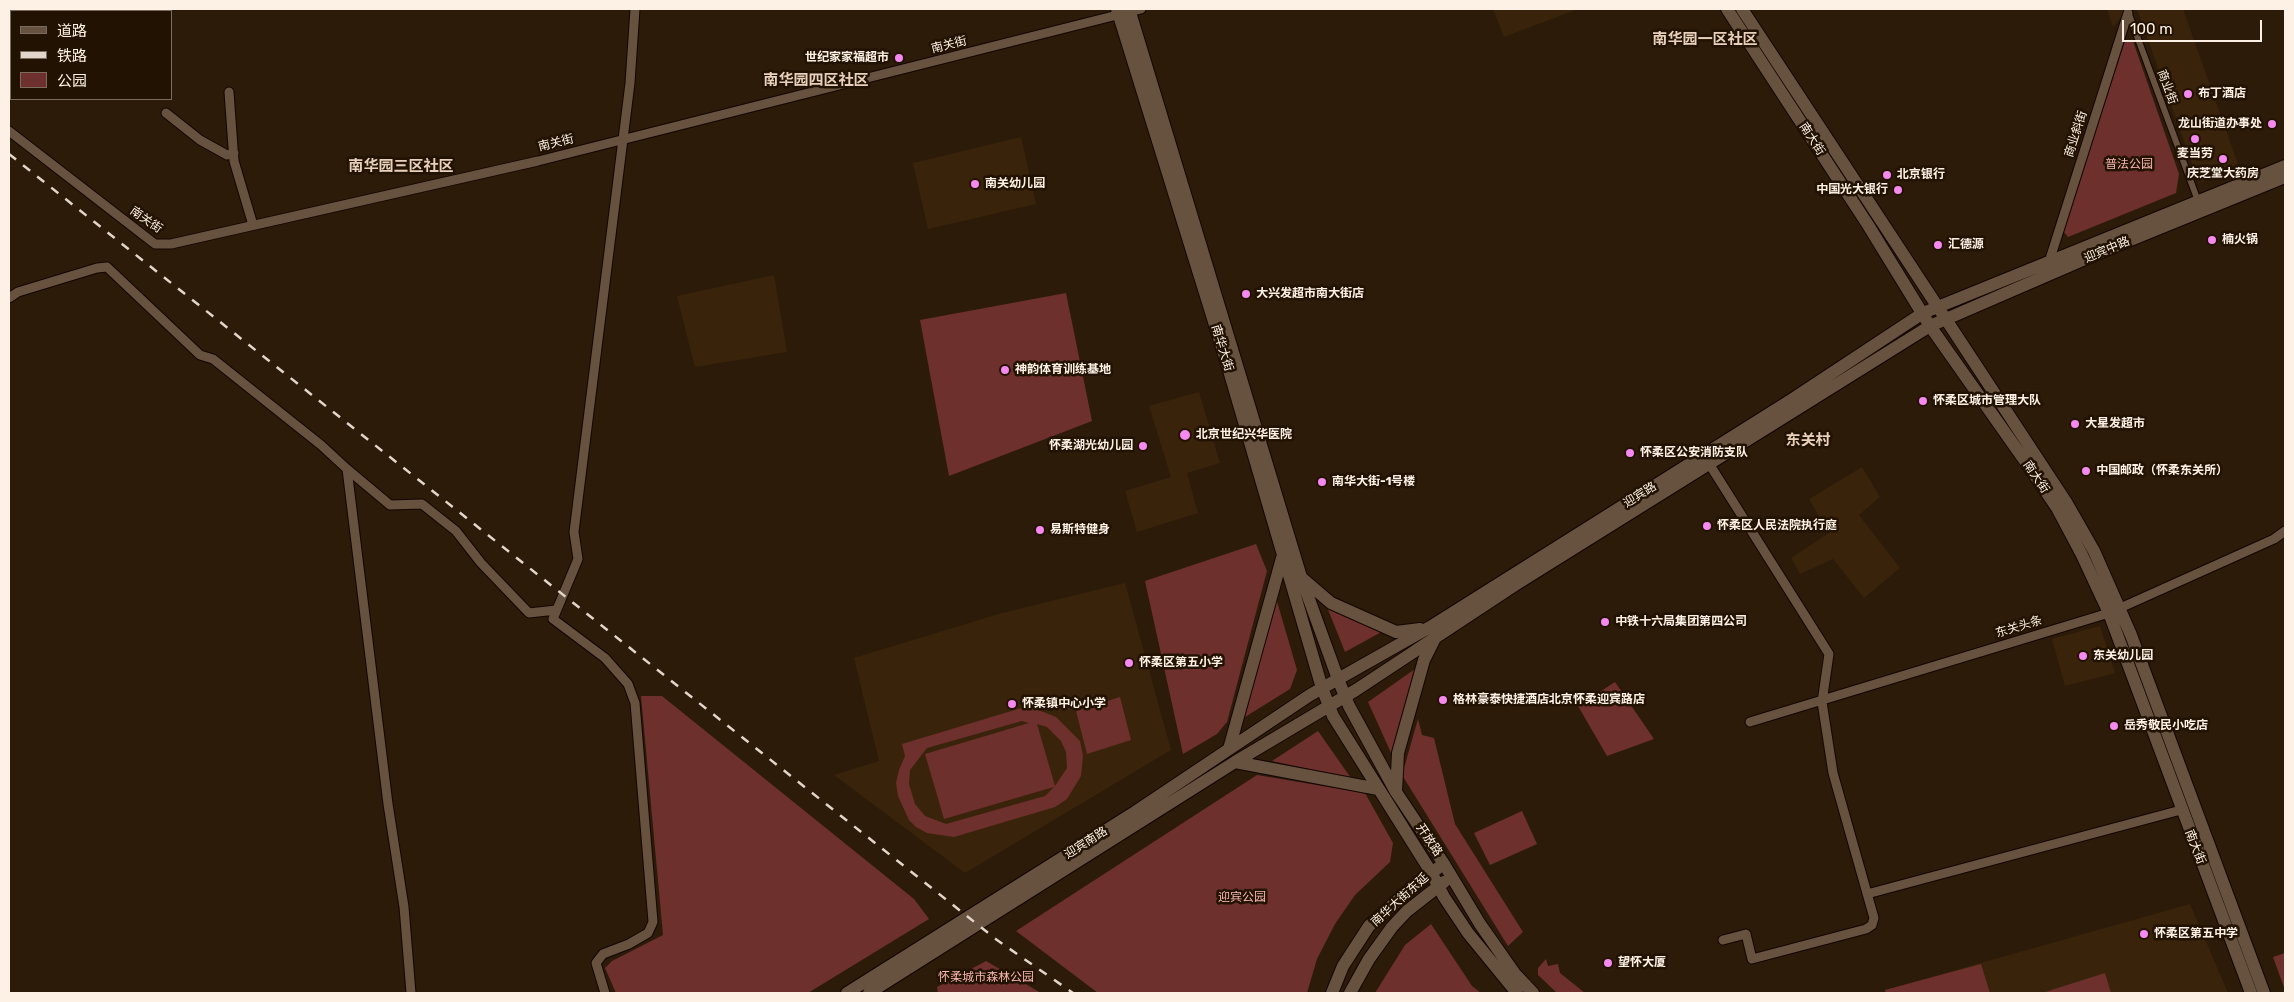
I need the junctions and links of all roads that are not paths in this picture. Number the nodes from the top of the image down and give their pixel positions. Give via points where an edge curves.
1 (635, 9) edge
2 (1727, 9) edge
3 (1742, 9) edge
4 (1127, 10) edge
5 (2128, 11) edge
6 (229, 92) dead end
7 (166, 113) dead end
8 (9, 131) edge
9 (622, 140) junction
10 (234, 153) junction
11 (2285, 166) edge
12 (2285, 177) edge
13 (2198, 201) junction
14 (254, 225) junction
15 (2049, 262) junction
16 (9, 298) edge
17 (1939, 306) junction
18 (1923, 313) junction
19 (1946, 318) junction
20 (1930, 326) junction
21 (1708, 462) junction
22 (347, 469) junction
23 (2285, 531) edge
24 (1282, 558) junction
25 (1301, 577) junction
26 (556, 610) junction
27 (2115, 610) junction
28 (1433, 632) junction
29 (1338, 679) junction
30 (1322, 688) junction
31 (1344, 696) junction
32 (1822, 702) junction
33 (1329, 704) junction
34 (1750, 722) dead end
35 (1229, 749) junction
36 (1235, 762) junction
37 (1378, 789) junction
38 (1396, 792) junction
39 (2182, 810) junction
40 (1444, 864) junction
41 (1431, 872) junction
42 (1452, 877) junction
43 (1438, 886) junction
44 (1867, 894) junction
45 (1723, 940) dead end
46 (411, 993) edge
47 (605, 993) edge
48 (847, 993) edge
49 (869, 993) edge
50 (1332, 993) edge
51 (1350, 993) edge
52 (1517, 993) edge
53 (1533, 993) edge
54 (2251, 993) edge
55 (2264, 993) edge

1 - 9 street
2 - 18 main road, 南大街
3 - 17 main road, 南大街
4 - 9 street, 南关街
4 - 24 main road, 南华大街
4 - 25 main road, 南华大街
5 - 13 street, 商业街
5 - 15 street, 商业斜街
6 - 10 street
7 - 10 street via 200,140 227,155
8 - 14 street, 南关街 via 154,244 171,244
9 - 14 street, 南关街
9 - 26 street via 574,532 578,559
10 - 14 street
11 - 13 main road, 迎宾中路
12 - 19 main road, 迎宾中路
13 - 15 main road, 迎宾中路
15 - 17 main road, 迎宾中路
16 - 22 street via 18,292 97,268 107,268 200,355 214,359
17 - 18 main road, 迎宾路
17 - 19 main road, 南大街
18 - 20 main road, 南大街
18 - 28 main road, 迎宾路
19 - 20 main road, 迎宾中路
19 - 27 main road, 南大街 via 2066,502 2094,551
20 - 21 main road, 迎宾路
20 - 27 main road, 南大街 via 2056,508
21 - 28 main road, 迎宾路
21 - 32 street via 1829,654
22 - 26 street via 390,505 422,504 456,530 481,563 530,613
22 - 46 street via 388,804 404,907
23 - 27 street, 东关头条 via 2266,543
24 - 30 main road, 南华大街
24 - 35 main road
25 - 28 main road via 1331,603 1396,632
25 - 29 main road, 南华大街
26 - 47 street via 553,619 605,658 628,684 635,703 653,922 648,933 603,954 596,963
27 - 32 street, 东关头条
27 - 39 main road, 南大街
27 - 55 main road, 南大街
28 - 29 main road, 迎宾路
28 - 31 main road, 迎宾路
28 - 38 main road via 1398,753
29 - 30 main road
29 - 31 main road, 开放路
30 - 33 main road, 开放路
30 - 35 main road, 迎宾南路
31 - 33 main road, 迎宾南路
31 - 38 main road, 开放路
32 - 34 street, 东关头条
32 - 44 street via 1833,773
33 - 36 main road, 迎宾南路
33 - 37 main road, 开放路
35 - 48 main road, 迎宾南路
36 - 37 main road
36 - 49 main road, 迎宾南路
37 - 41 main road, 开放路
38 - 40 main road, 开放路
39 - 44 street
39 - 54 main road, 南大街
40 - 41 main road, 南华大街东延
40 - 42 main road, 开放路
41 - 43 main road, 开放路
41 - 50 main road, 南华大街东延 via 1369,926 1343,966
42 - 43 main road, 南华大街东延
42 - 53 main road, 开放路 via 1480,924 1515,974
43 - 51 main road, 南华大街东延 via 1392,927
43 - 52 main road, 开放路 via 1468,933
44 - 45 street via 1874,918 1866,930 1752,959 1746,934

